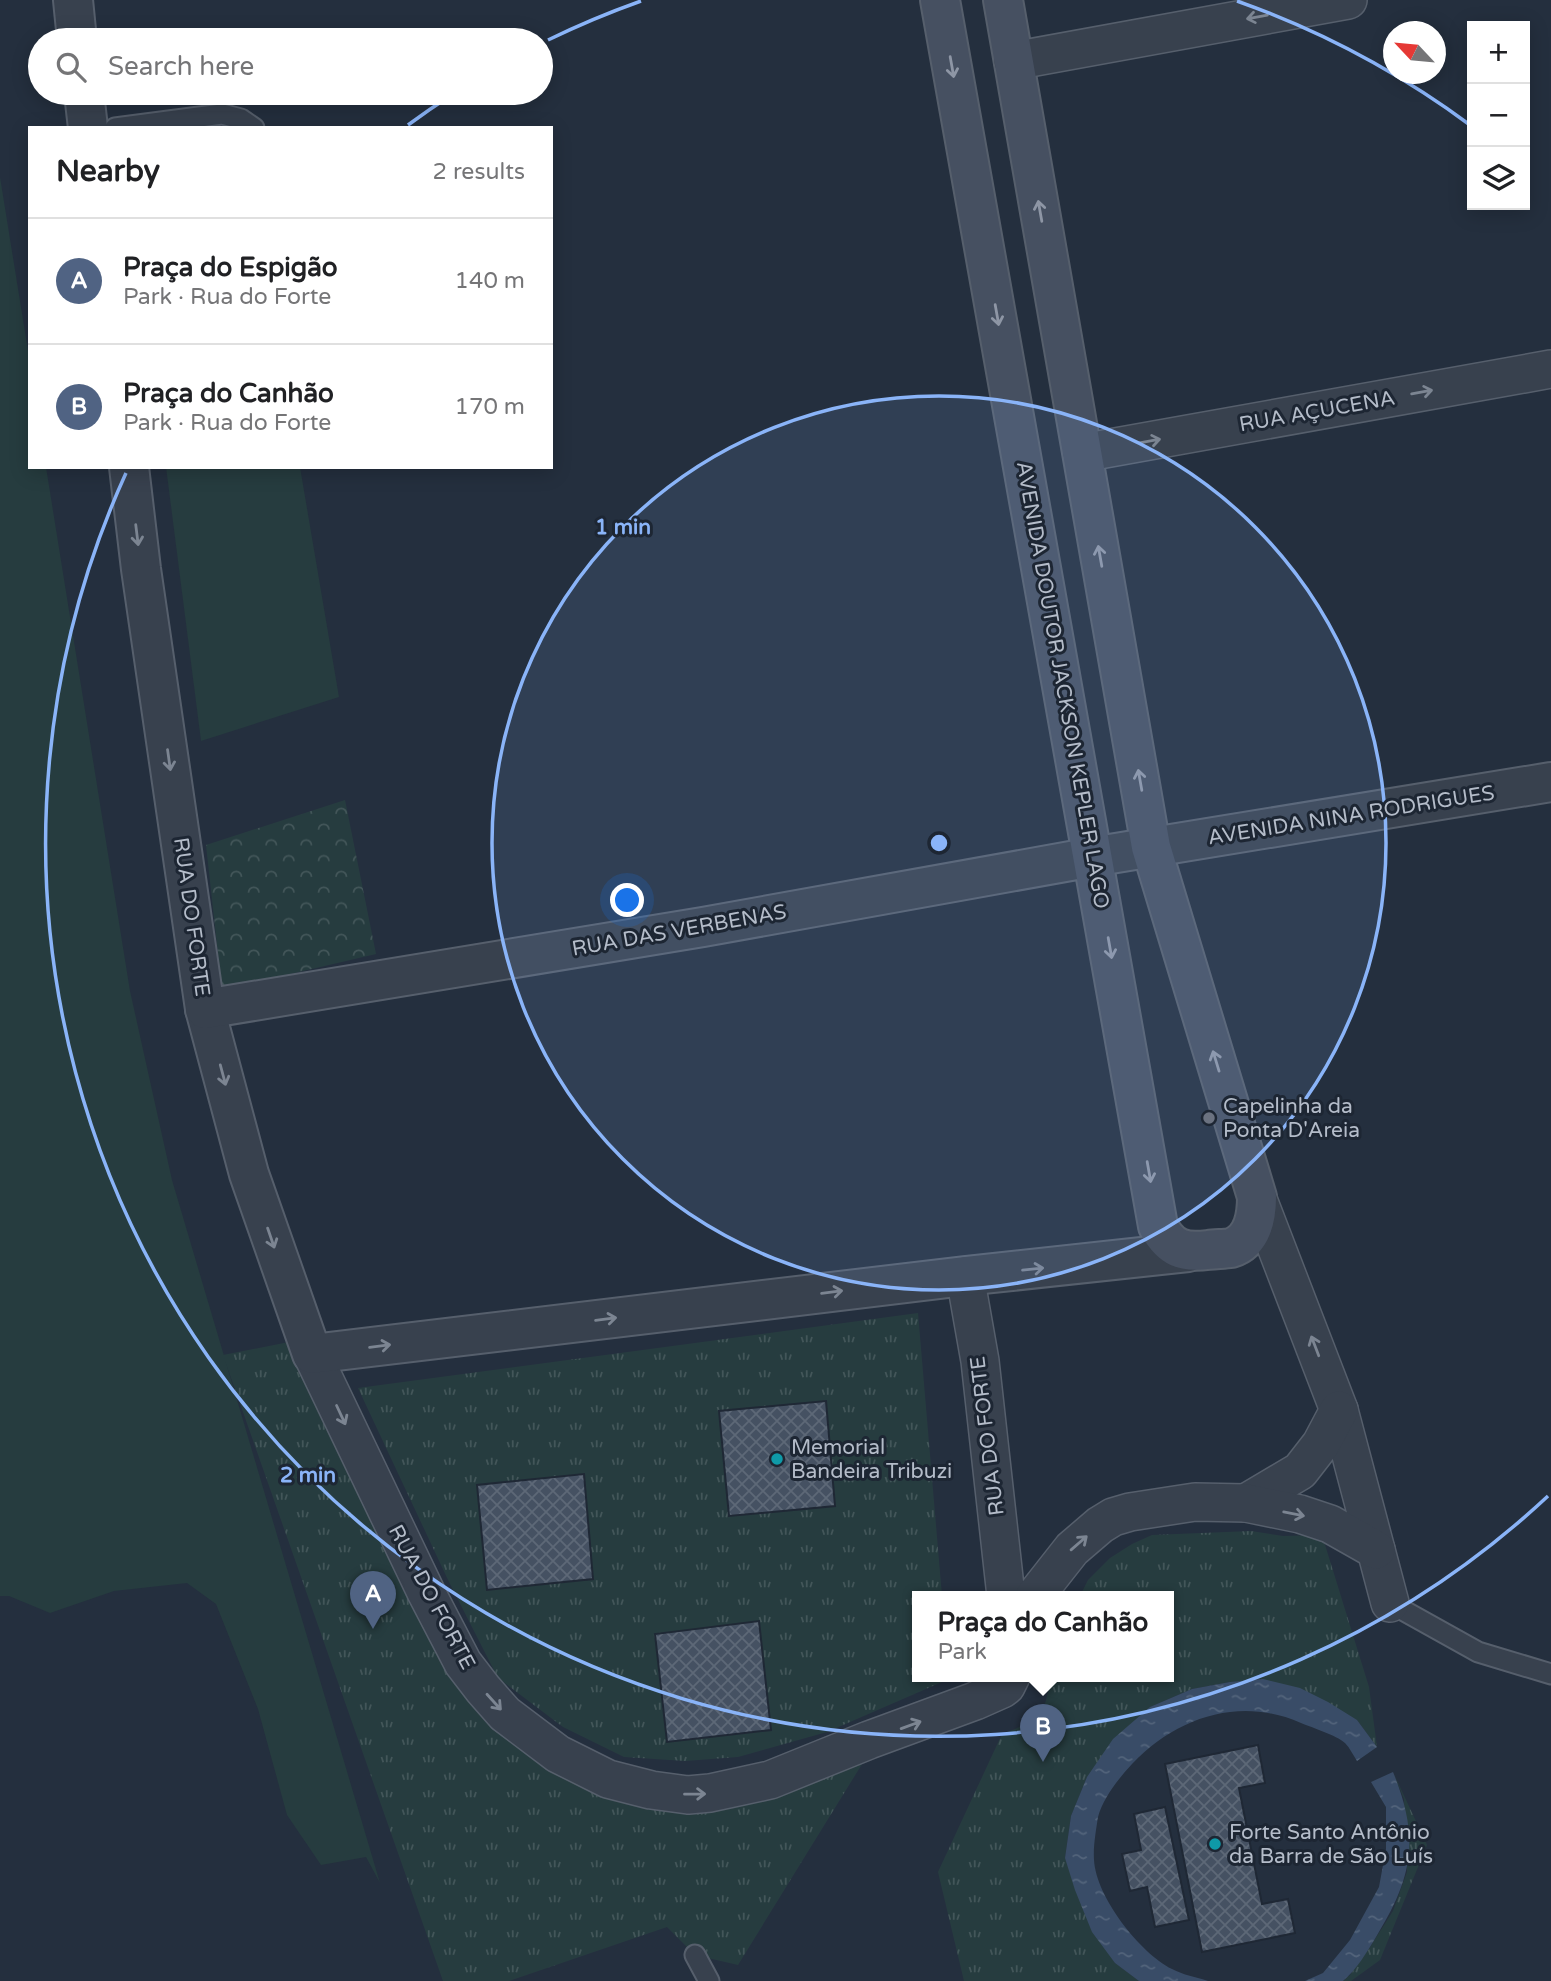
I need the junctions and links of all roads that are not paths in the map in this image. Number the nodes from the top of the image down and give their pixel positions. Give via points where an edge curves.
1 (73, 0) edge
2 (940, 0) edge
3 (1003, 0) edge
4 (1348, 0) edge
5 (76, 28) edge
6 (1013, 61) junction
7 (85, 105) edge
8 (88, 126) edge
9 (130, 126) edge
10 (251, 126) edge
11 (1050, 268) junction
12 (990, 277) junction
13 (1551, 369) edge
14 (1082, 453) junction
15 (129, 469) edge
16 (1551, 782) edge
17 (1151, 847) junction
18 (1094, 856) junction
19 (205, 1009) junction
20 (1257, 1197) junction
21 (1188, 1252) junction
22 (965, 1276) junction
23 (312, 1354) junction
24 (1339, 1410) junction
25 (1247, 1503) junction
26 (1376, 1550) junction
27 (1005, 1591) edge
28 (1039, 1591) edge
29 (1390, 1603) joint
30 (1551, 1674) edge
31 (1008, 1682) edge
32 (695, 1955) dead end
33 (709, 1981) edge

1 - 5 street
2 -> 12 main road, AVENIDA DOUTOR JACKSON KEPLER LAGO
3 - 6 main road
4 -> 6 street
11 -> 6 main road
7 - 8 street
9 - 10 lane via 222,114
11 - 12 main road
11 - 14 main road
12 -> 18 main road, AVENIDA DOUTOR JACKSON KEPLER LAGO
14 -> 13 street, RUA AÇUCENA
17 -> 14 main road
15 -> 19 street, RUA DO FORTE
16 - 17 street, AVENIDA NINA RODRIGUES
17 - 18 street, RUA DAS VERBENAS
20 -> 17 main road
18 - 19 street, RUA DAS VERBENAS via 704,927
18 -> 21 main road, AVENIDA DOUTOR JACKSON KEPLER LAGO via 1158,1226 1174,1246
19 -> 23 street, RUA DO FORTE via 249,1174
20 - 21 main road via 1254,1226 1239,1244
24 -> 20 street
22 -> 21 street
23 -> 22 street
22 - 27 street, RUA DO FORTE
23 -> 31 street, RUA DO FORTE via 463,1663 505,1714 558,1754 608,1779 688,1795 770,1780 984,1697
24 - 25 street via 1300,1471
24 - 26 street
25 -> 26 street via 1330,1524
28 -> 25 street via 1072,1549 1113,1517 1195,1502
26 - 29 street
29 - 30 lane via 1478,1652
32 - 33 lane

